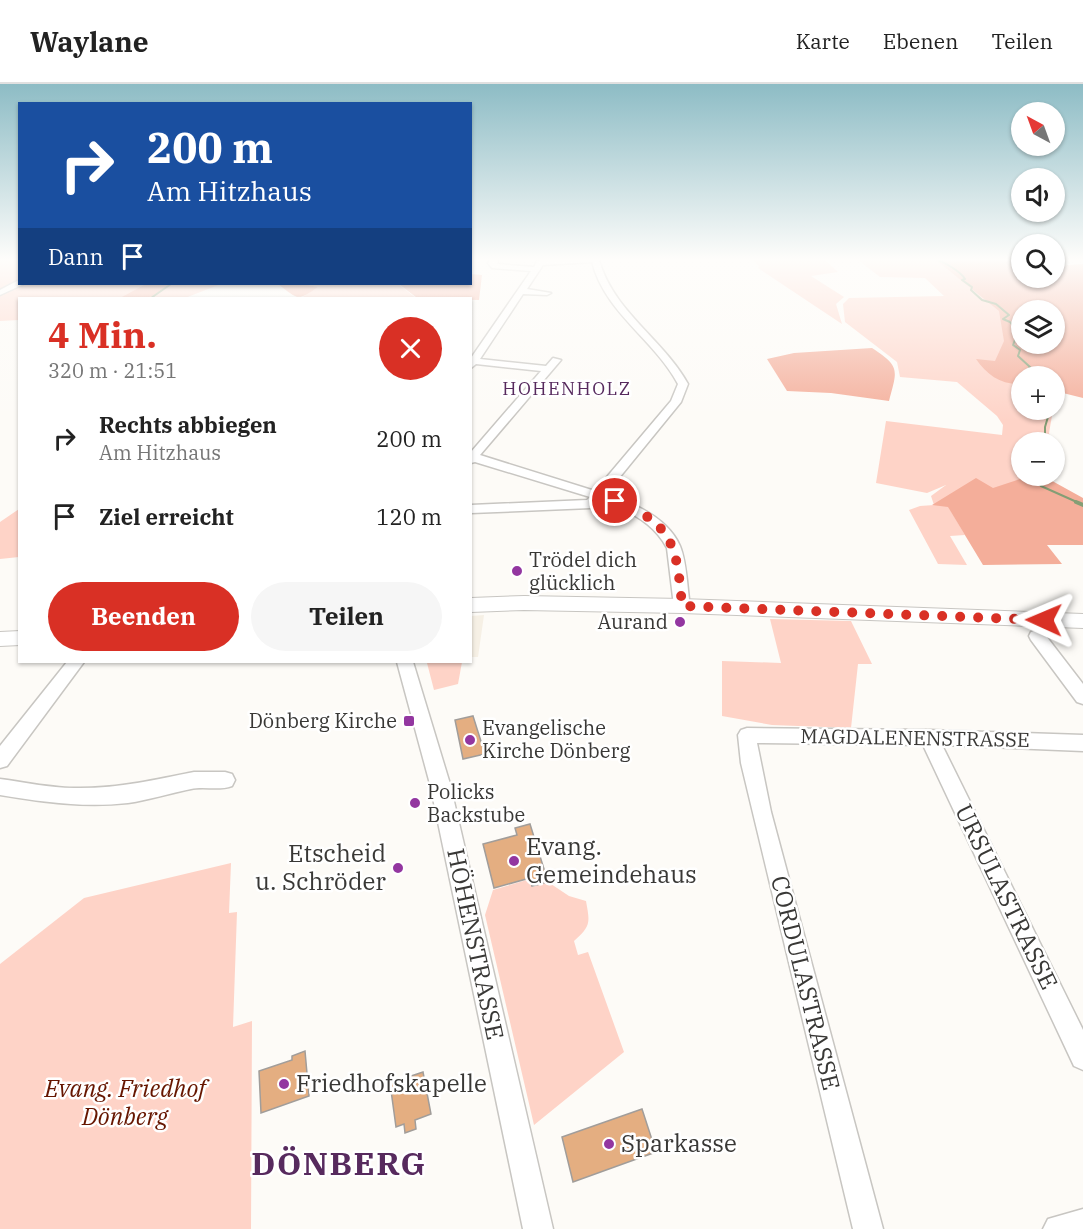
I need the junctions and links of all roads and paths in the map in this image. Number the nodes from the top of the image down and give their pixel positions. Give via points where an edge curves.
1 (507, 313) edge
2 (627, 313) edge
3 (473, 363) edge
4 (472, 458) edge
5 (594, 500) junction
6 (472, 509) edge
7 (472, 605) edge
8 (682, 606) junction
9 (1083, 621) edge
10 (1037, 636) dead end
11 (18, 638) edge
12 (0, 639) edge
13 (75, 663) edge
14 (405, 663) edge
15 (1083, 697) edge
16 (747, 735) joint
17 (929, 737) junction
18 (1083, 743) edge
19 (0, 760) edge
20 (225, 780) dead end
21 (0, 788) edge
22 (1083, 1057) edge
23 (1083, 1224) edge
24 (538, 1229) edge
25 (868, 1229) edge
26 (1058, 1229) edge

1 - 3 street
2 - 5 street via 683,384 676,402
3 - 4 street via 552,364
4 - 5 street
5 - 6 street
5 - 8 street via 630,506 669,539 678,566
7 - 8 main road
8 - 9 main road
10 - 15 street
11 - 12 main road
13 - 19 street
14 - 24 street, HÖHENSTRASSE via 440,784
16 - 17 street, MAGDALENENSTRASSE
16 - 25 street, CORDULASTRASSE via 761,812
17 - 18 street, MAGDALENENSTRASSE
17 - 22 street, URSULASTRASSE
20 - 21 street via 194,780 98,797
23 - 26 street

